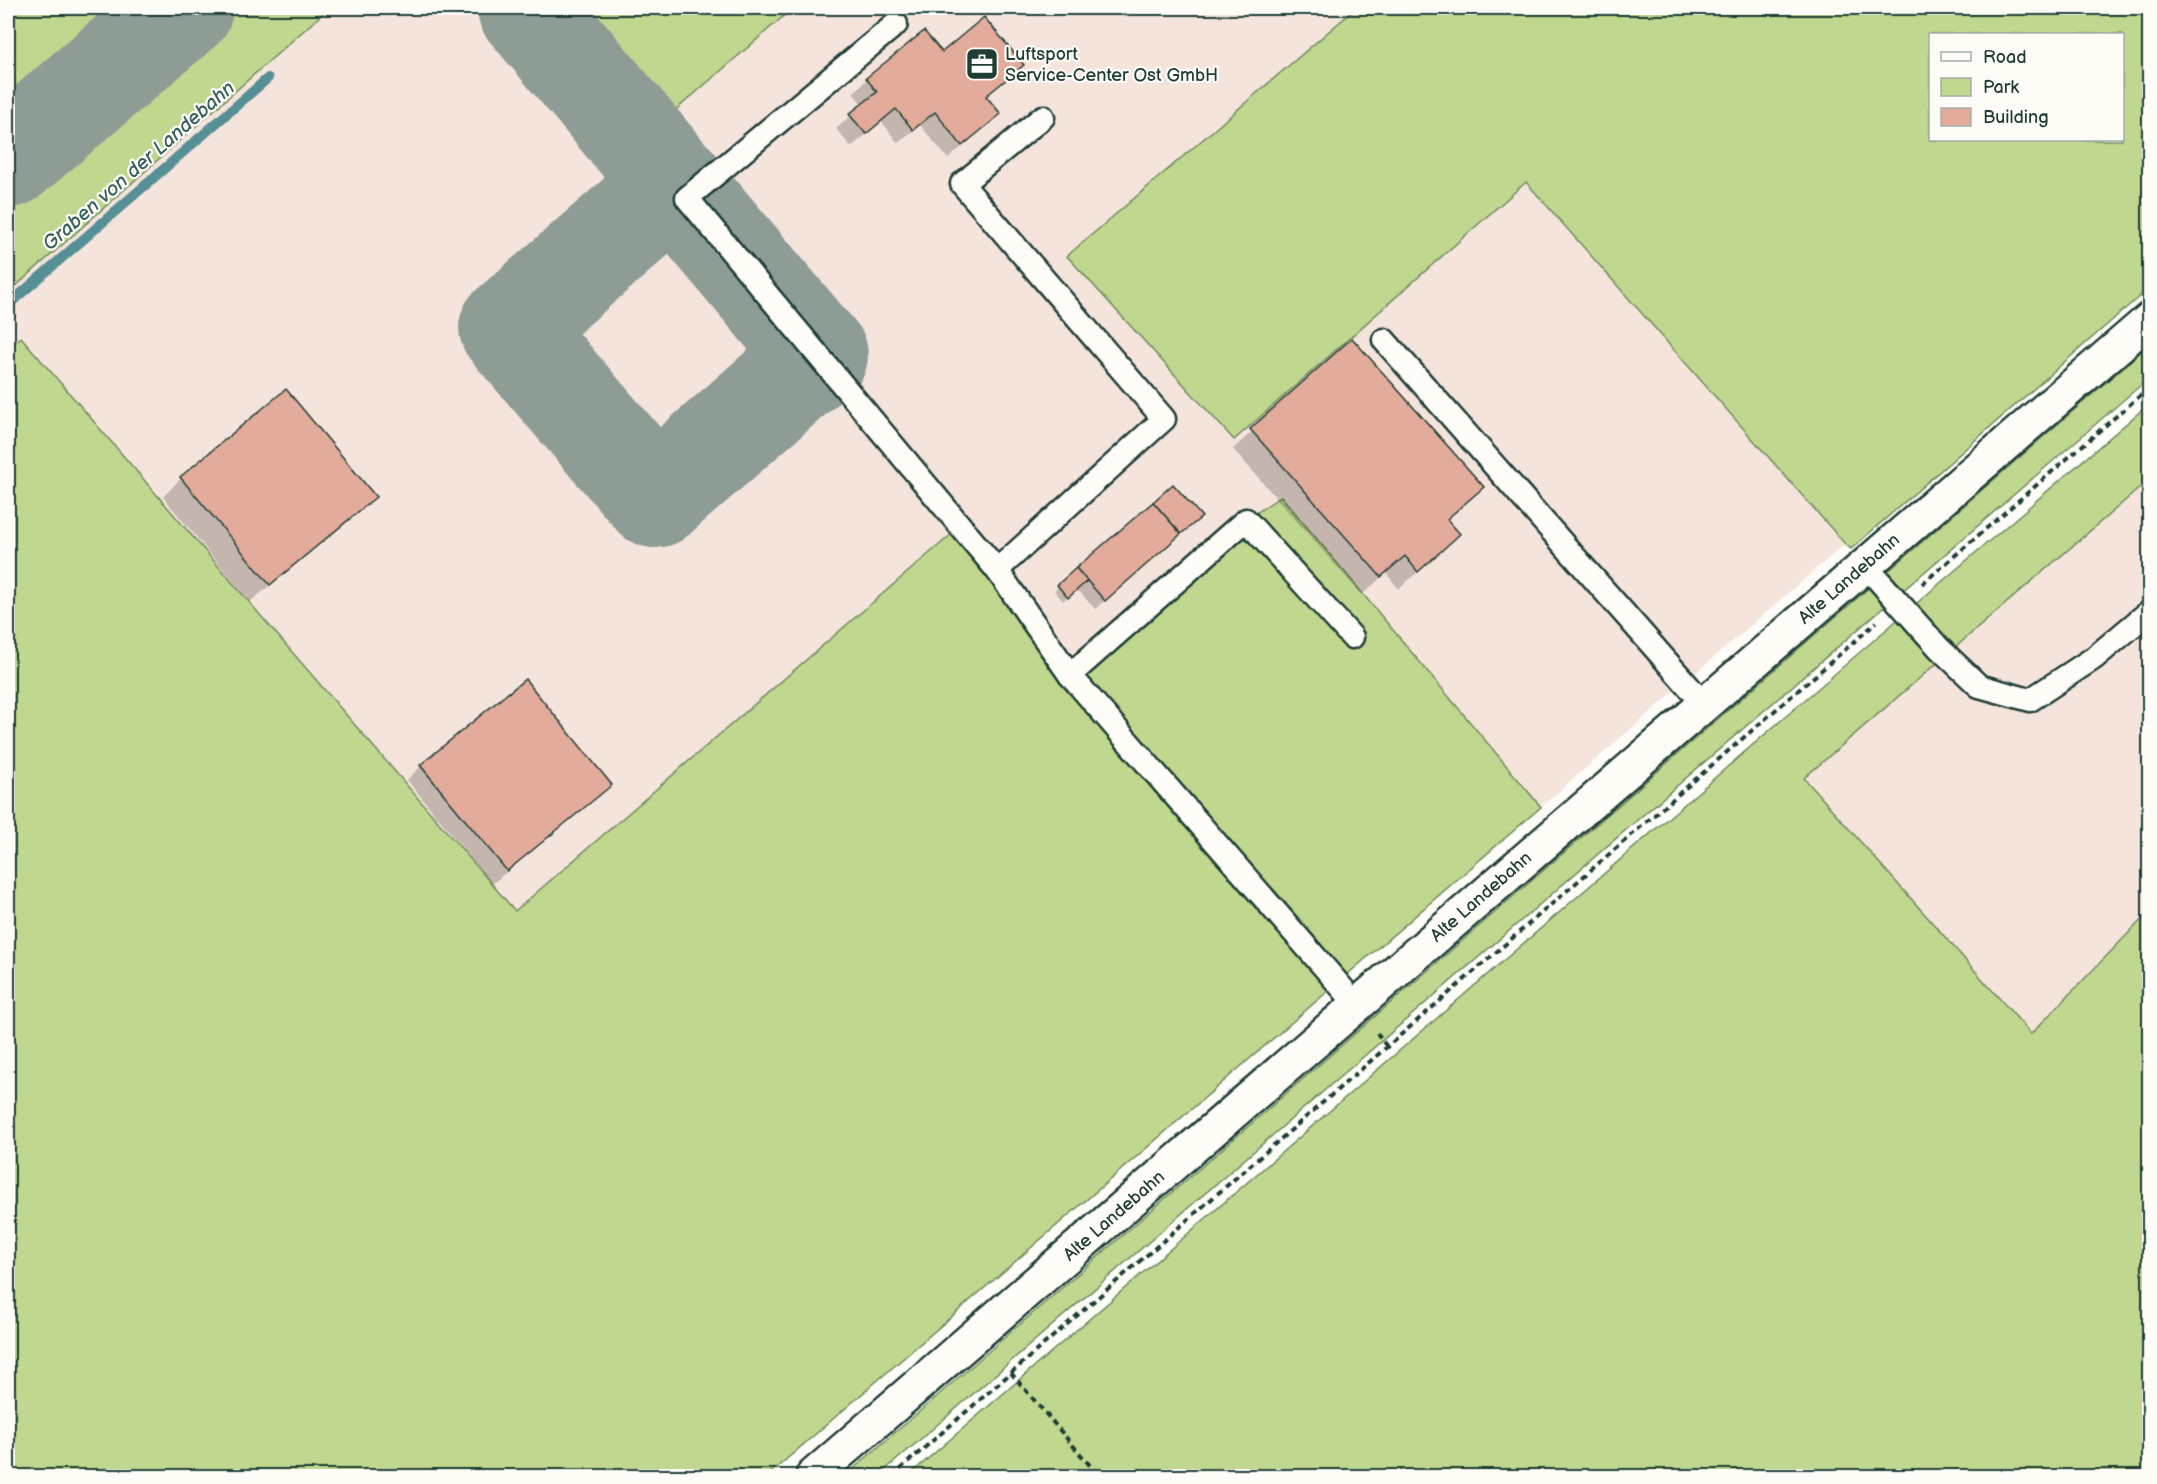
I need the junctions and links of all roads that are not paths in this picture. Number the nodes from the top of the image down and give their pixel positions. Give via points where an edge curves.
1 (896, 24) dead end
2 (1043, 117) dead end
3 (2150, 319) edge
4 (1384, 340) dead end
5 (1865, 565) junction
6 (997, 570) junction
7 (2150, 611) edge
8 (1352, 637) dead end
9 (1070, 675) junction
10 (1704, 704) junction
11 (1357, 1005) junction
12 (813, 1476) edge

1 - 6 lane via 687,198
2 - 6 lane via 962,184 1164,420
3 - 5 main road, Alte Landebahn
4 - 10 lane
5 - 7 lane via 1979,686 2030,700 2094,658
5 - 10 main road, Alte Landebahn
6 - 9 lane
8 - 9 lane via 1246,520
9 - 11 lane
10 - 11 main road, Alte Landebahn
11 - 12 main road, Alte Landebahn

